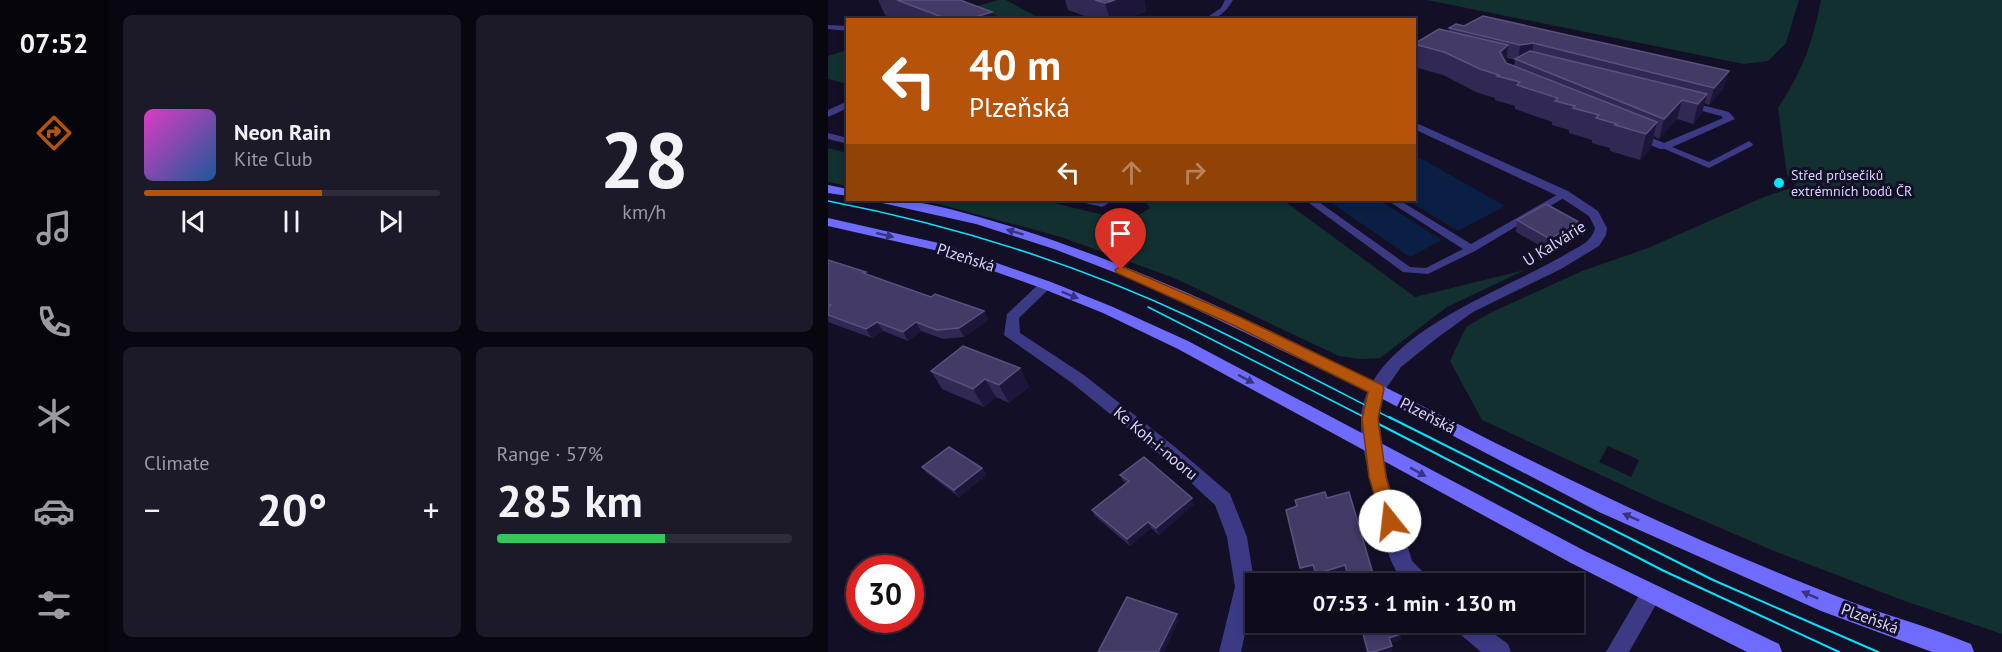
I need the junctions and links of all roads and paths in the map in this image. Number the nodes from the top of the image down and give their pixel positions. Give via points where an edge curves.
1 (1229, 0) edge
2 (1210, 18) edge
3 (828, 27) edge
4 (846, 29) edge
5 (846, 105) edge
6 (828, 114) edge
7 (1416, 126) edge
8 (828, 136) edge
9 (846, 140) edge
10 (1749, 144) dead end
11 (1664, 147) junction
12 (828, 189) edge
13 (846, 192) edge
14 (1564, 194) junction
15 (890, 201) edge
16 (1311, 201) edge
17 (1395, 201) edge
18 (828, 222) edge
19 (1471, 249) junction
20 (1046, 285) junction
21 (1377, 389) junction
22 (1374, 448) junction
23 (1410, 573) edge
24 (1651, 594) junction
25 (1474, 633) edge
26 (1230, 652) edge
27 (1500, 652) edge
28 (1617, 652) edge
29 (1771, 652) edge
30 (1963, 652) edge

1 - 2 street via 1224,9
3 - 4 street
5 - 6 street
7 - 14 street, U Kalvárie
8 - 9 street
10 - 11 lane via 1709,165
11 - 11 street via 1508,81 1505,75 1513,65 1528,63 1729,116 1730,119
12 - 13 main road
14 - 19 lane
14 - 21 street, U Kalvárie via 1598,219 1600,232 1594,243 1468,309 1395,363
21 -> 15 main road, Plzeňská via 1163,288 1059,246 979,221
16 - 19 lane via 1407,270 1428,271
17 - 19 lane
18 -> 20 main road, Plzeňská via 938,247
20 -> 22 main road, Plzeňská via 1183,345
20 - 26 street, Ke Koh-i-nooru via 1012,317 1012,335 1078,379 1223,500 1238,537 1245,587
21 - 22 street via 1370,419
30 -> 21 main road, Plzeňská via 1829,604 1606,506
22 - 23 street via 1378,477 1403,566
22 -> 24 main road, Plzeňská
24 - 28 street
24 - 29 main road, Plzeňská
25 - 27 street

